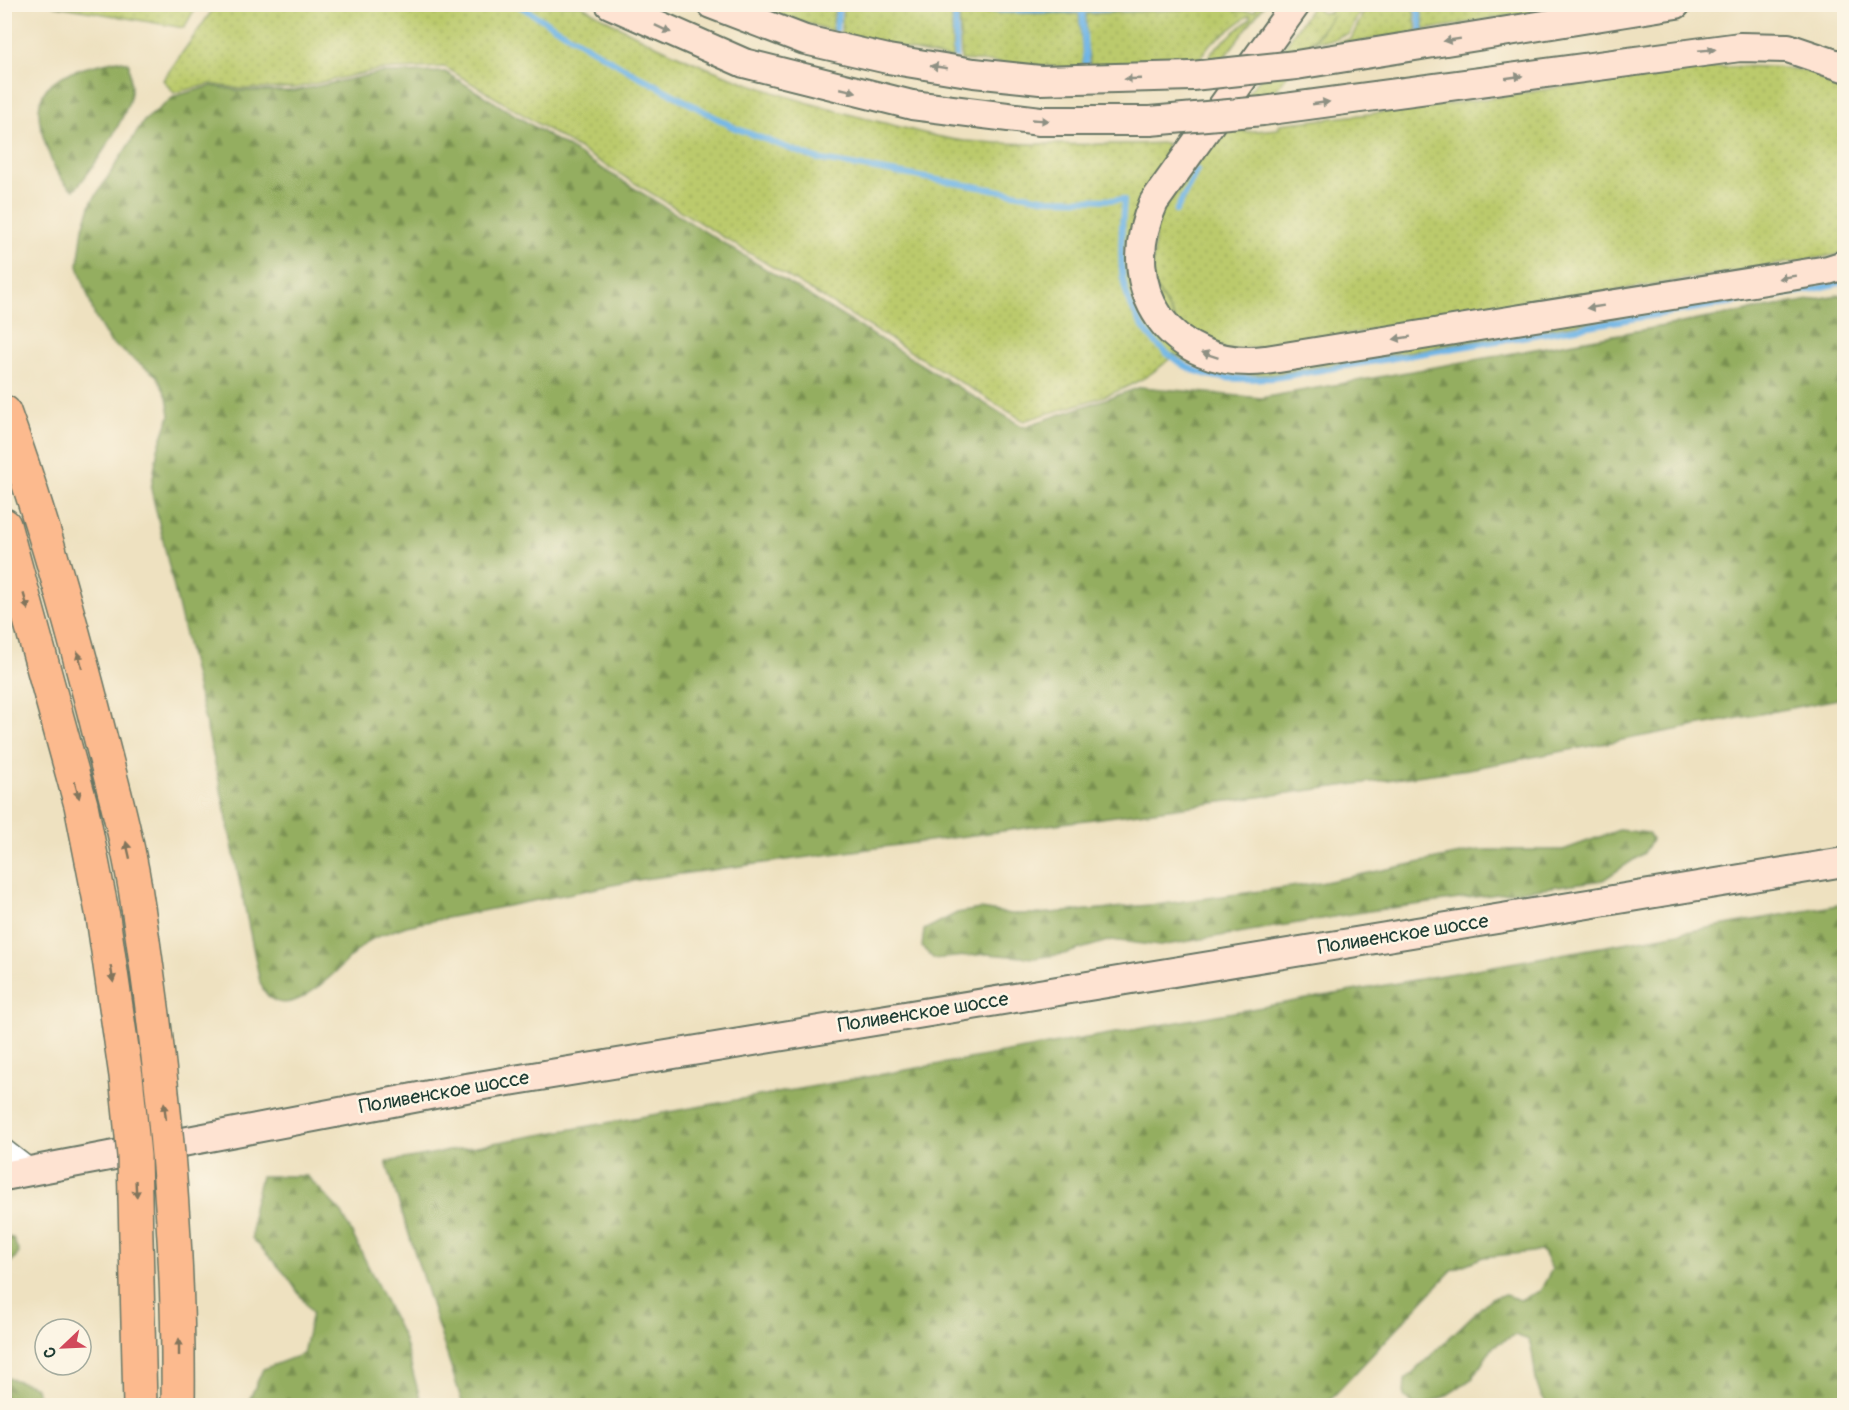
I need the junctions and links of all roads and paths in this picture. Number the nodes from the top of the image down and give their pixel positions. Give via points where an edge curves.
1 (610, 4) edge
2 (711, 4) edge
3 (1296, 4) edge
4 (1676, 4) edge
5 (1788, 48) junction
6 (1845, 53) edge
7 (1845, 67) edge
8 (1845, 265) edge
9 (4, 412) edge
10 (4, 525) edge
11 (1845, 862) edge
12 (4, 1150) edge
13 (18, 1173) edge
14 (140, 1406) edge
15 (178, 1406) edge

1 -> 5 main road, bridge via 744,63 912,105 1040,121 1150,121 1263,111 1695,52 1740,47
4 -> 2 main road, bridge via 1296,64 1192,76 1040,80 888,59 805,40
8 -> 3 main road via 1266,360 1229,360 1194,349 1165,325 1150,301 1141,274 1141,237 1154,202
5 - 6 main road
5 - 7 main road
15 -> 9 highway, bridge via 179,1310 169,1153 134,876 66,605
10 -> 14 highway, bridge via 81,805 103,917 134,1156
11 - 13 main road, Поливенское шоссе via 500,1083
12 - 13 street

